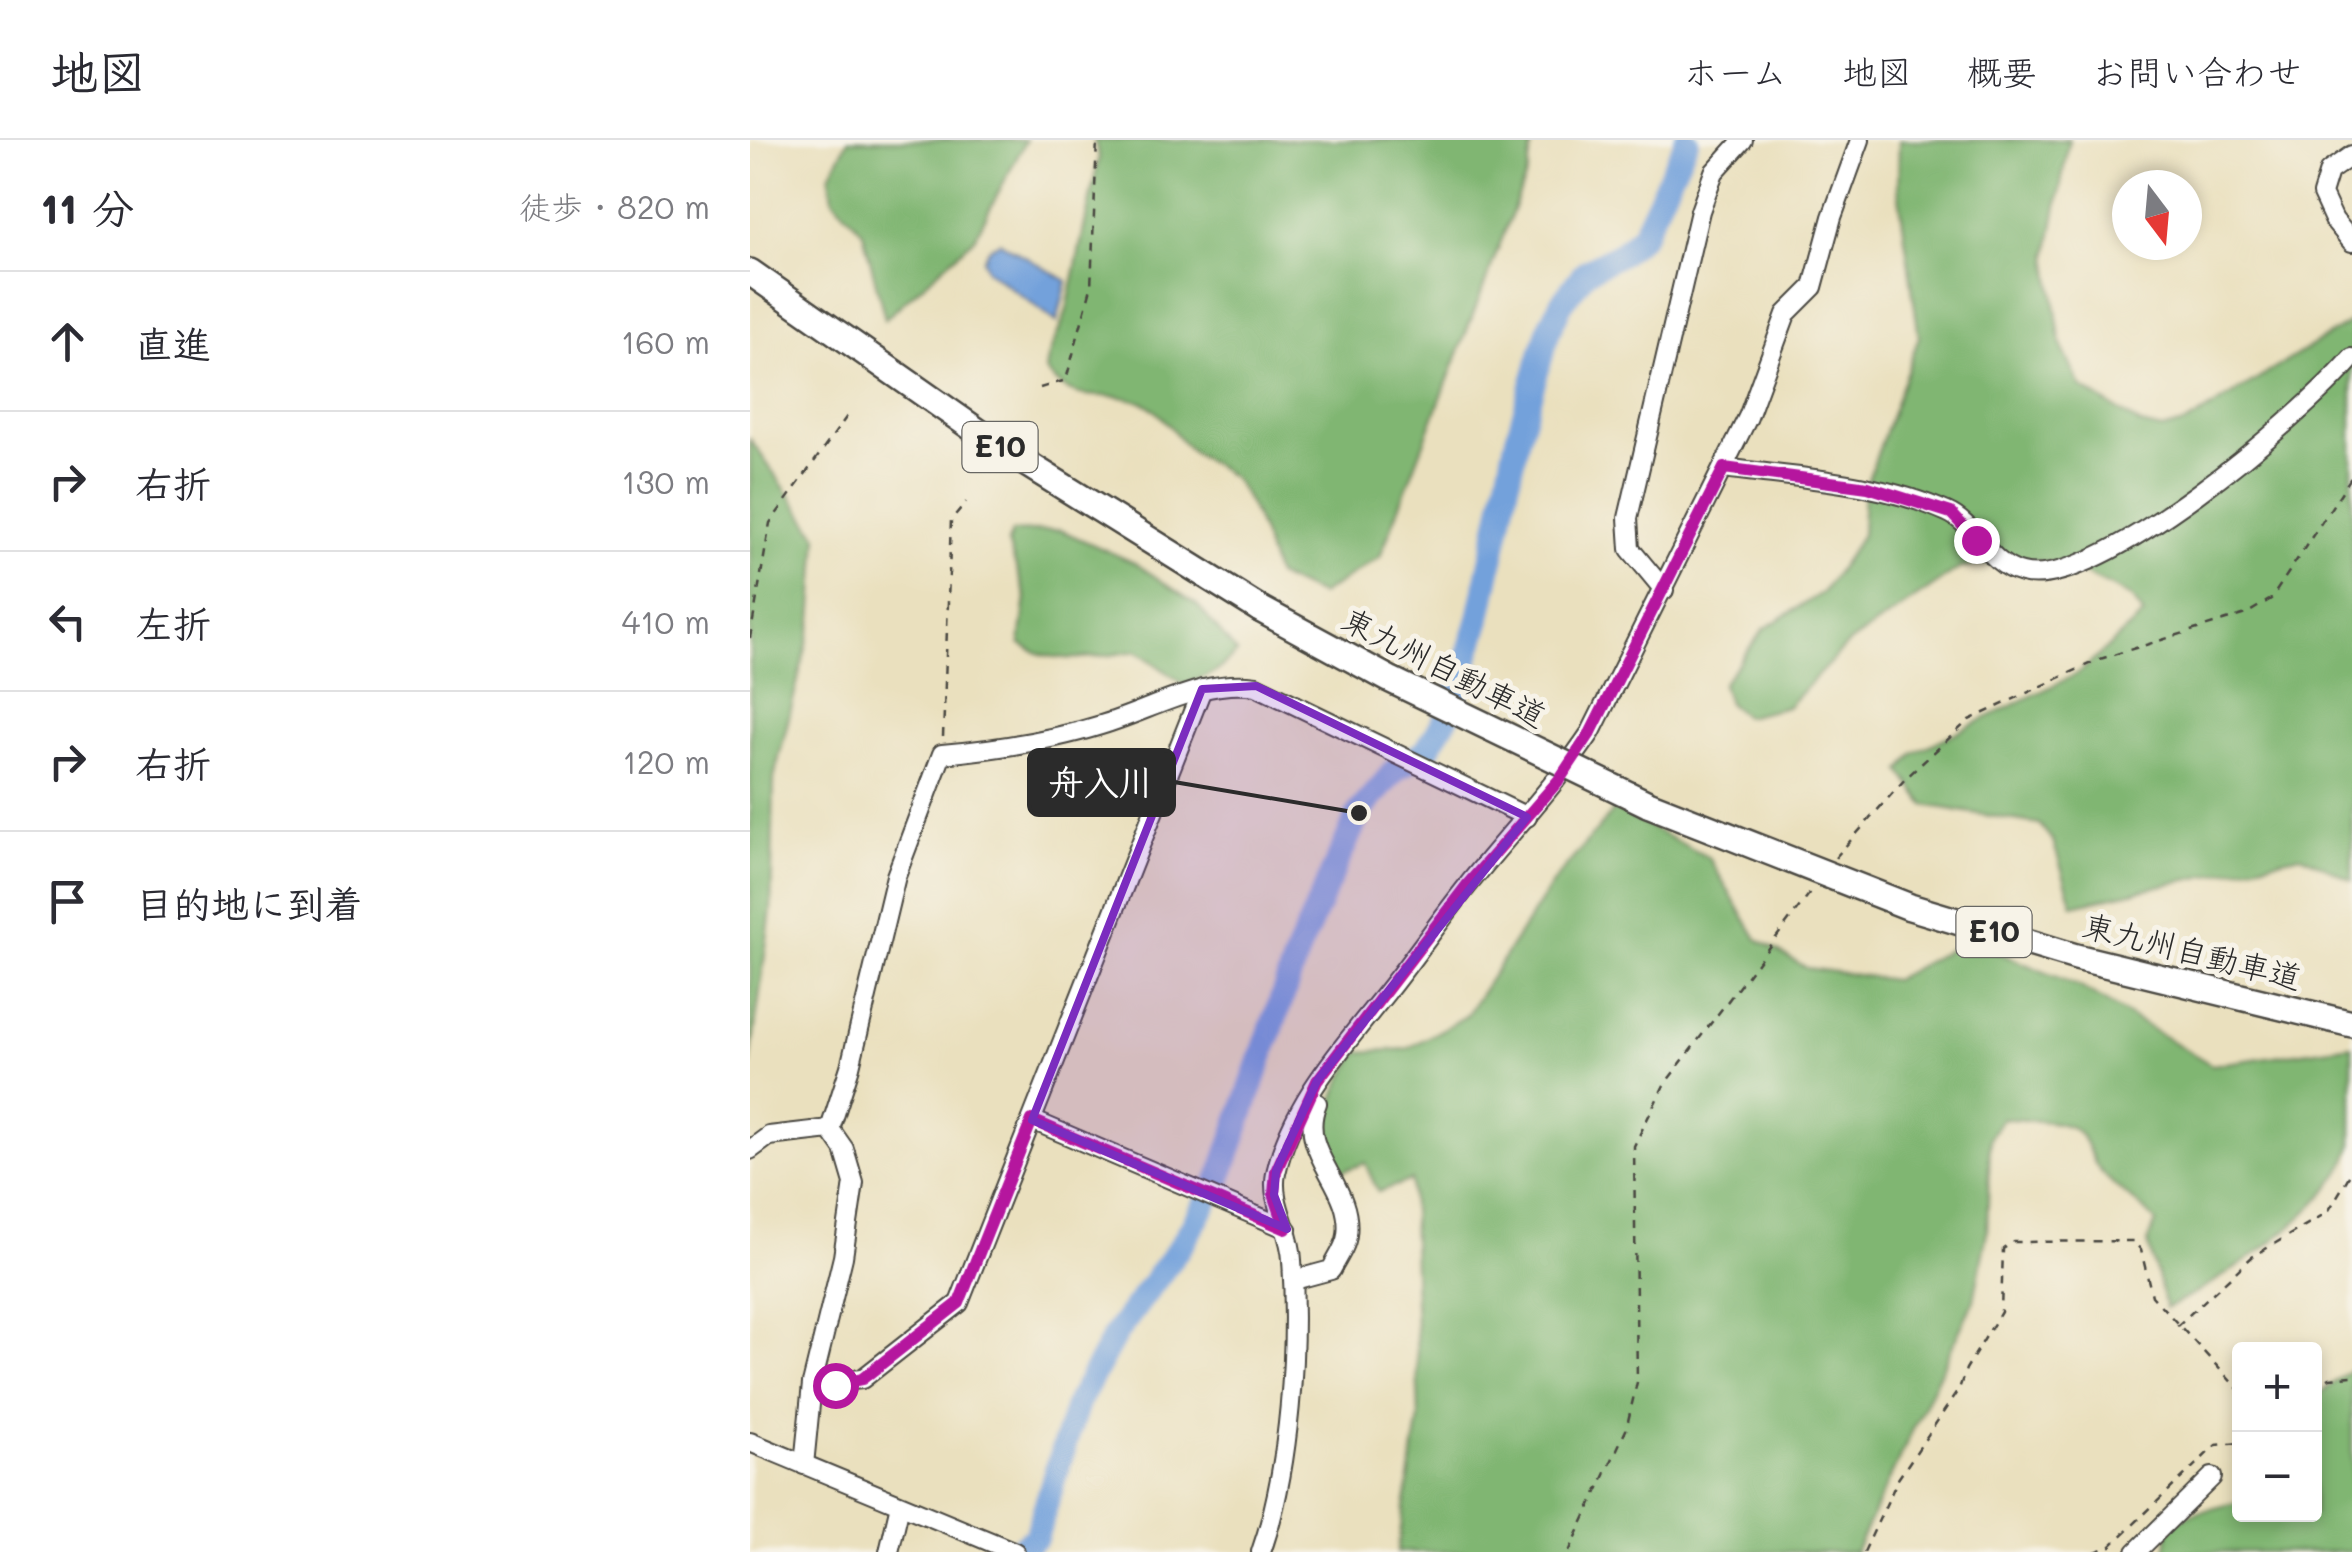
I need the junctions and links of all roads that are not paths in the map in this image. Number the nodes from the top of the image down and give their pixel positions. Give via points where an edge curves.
1 (1743, 140) edge
2 (1860, 140) edge
3 (2352, 155) edge
4 (2352, 242) edge
5 (750, 272) edge
6 (2352, 358) edge
7 (1724, 468) junction
8 (1664, 590) junction
9 (1202, 689) junction
10 (1527, 817) junction
11 (2352, 1024) edge
12 (1317, 1081) junction
13 (1032, 1120) junction
14 (830, 1129) junction
15 (750, 1150) edge
16 (1286, 1229) junction
17 (1294, 1280) junction
18 (812, 1384) junction
19 (750, 1442) edge
20 (804, 1465) junction
21 (2212, 1477) dead end
22 (900, 1505) junction
23 (889, 1552) edge
24 (1015, 1552) edge
25 (1261, 1552) edge
26 (2136, 1552) edge

1 - 8 street via 1714,172 1700,211 1628,518 1630,548
2 - 7 street via 1813,287 1786,314
3 - 4 street via 2329,171 2322,194
5 - 11 highway, 東九州自動車道 / E10, bridge via 1000,447 1260,609 1648,804 1910,907 2076,957
6 - 7 street via 2270,439 2161,519 2078,567 2026,575 1999,564 1951,513 1868,487
7 - 8 street
8 - 10 street via 1591,732
9 - 10 street via 1231,682 1256,686
9 - 13 street
9 - 14 street via 1100,726 942,754 896,876
10 - 12 street
12 - 16 street via 1276,1171 1274,1194
12 - 17 street via 1309,1132 1344,1204 1348,1238 1331,1270
13 - 16 street
13 - 18 street via 959,1303 862,1379
14 - 15 street via 769,1136
14 - 18 street via 844,1148 854,1183
16 - 17 street
17 - 25 street via 1281,1479
18 - 20 street
19 - 20 street
20 - 22 street
21 - 26 street
22 - 23 street
22 - 24 street

